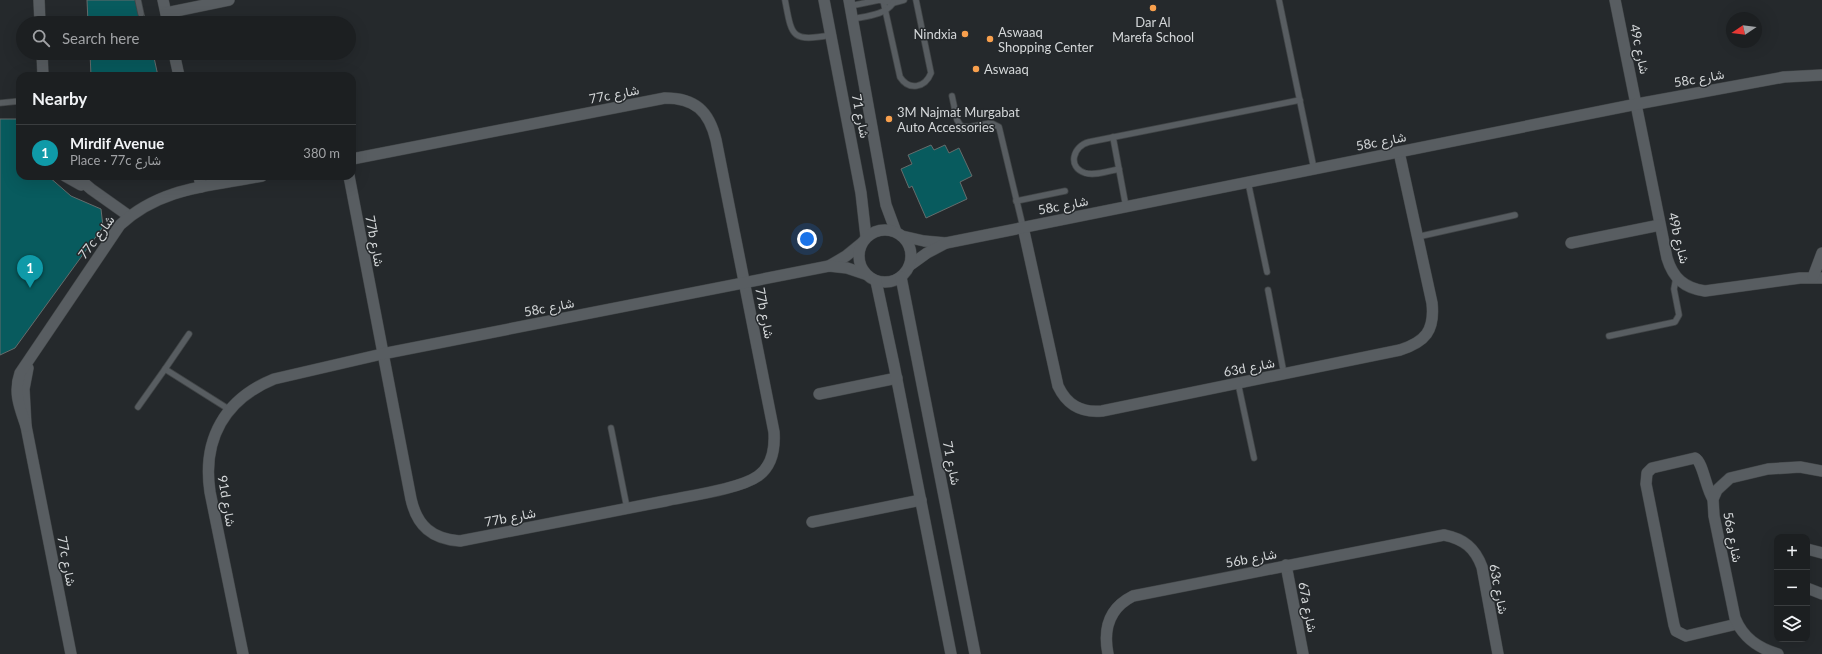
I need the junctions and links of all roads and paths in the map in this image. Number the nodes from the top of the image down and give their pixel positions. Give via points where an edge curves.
1 (39, 0) edge
2 (138, 0) edge
3 (163, 0) edge
4 (229, 0) edge
5 (785, 0) edge
6 (824, 0) edge
7 (883, 0) edge
8 (904, 0) edge
9 (916, 0) edge
10 (1279, 0) edge
11 (1615, 0) edge
12 (850, 3) edge
13 (893, 3) junction
14 (886, 10) junction
15 (141, 14) dead end
16 (40, 16) edge
17 (167, 16) edge
18 (174, 16) edge
19 (853, 18) junction
20 (831, 35) junction
21 (42, 60) edge
22 (176, 60) edge
23 (43, 72) edge
24 (178, 72) edge
25 (1822, 75) edge
26 (952, 96) dead end
27 (1300, 100) junction
28 (16, 101) edge
29 (0, 103) edge
30 (1636, 104) junction
31 (1114, 137) junction
32 (1399, 152) junction
33 (356, 158) edge
34 (1314, 168) junction
35 (1119, 169) junction
36 (73, 180) edge
37 (80, 180) edge
38 (200, 180) edge
39 (240, 180) edge
40 (349, 180) edge
41 (1248, 182) junction
42 (201, 187) junction
43 (90, 189) junction
44 (1065, 191) dead end
45 (1016, 201) junction
46 (1126, 207) junction
47 (1516, 215) dead end
48 (129, 216) junction
49 (1660, 225) junction
50 (1023, 227) junction
51 (899, 234) junction
52 (1418, 237) junction
53 (864, 240) junction
54 (946, 243) junction
55 (1571, 244) dead end
56 (1822, 253) edge
57 (829, 266) junction
58 (909, 266) junction
59 (1267, 272) dead end
60 (865, 274) junction
61 (901, 277) junction
62 (1676, 278) junction
63 (1818, 278) edge
64 (876, 281) junction
65 (745, 283) junction
66 (1268, 290) dead end
67 (189, 334) dead end
68 (1609, 336) dead end
69 (382, 354) junction
70 (164, 369) junction
71 (1284, 374) junction
72 (897, 378) junction
73 (274, 379) joint
74 (1238, 384) junction
75 (819, 394) dead end
76 (138, 407) dead end
77 (230, 410) junction
78 (611, 428) dead end
79 (1254, 458) dead end
80 (1822, 472) edge
81 (1714, 499) junction
82 (921, 500) junction
83 (627, 508) junction
84 (812, 522) dead end
85 (1434, 537) joint
86 (1810, 550) edge
87 (1822, 553) edge
88 (1286, 565) junction
89 (1810, 589) edge
90 (1822, 594) edge
91 (1738, 624) junction
92 (1107, 650) edge
93 (71, 654) edge
94 (243, 654) edge
95 (951, 654) edge
96 (976, 654) edge
97 (1304, 654) edge
98 (1498, 654) edge
99 (1778, 654) edge

1 - 16 street
2 - 15 lane
3 - 17 street
4 - 18 street
5 - 20 lane via 794,34 809,39
6 - 20 street, شارع 71
7 - 12 lane
7 - 13 lane
7 - 14 lane
8 - 13 lane
9 - 14 lane via 931,68 929,78 922,85 911,86 900,77
10 - 27 lane
11 - 30 street, 49c شارع
12 - 19 street, شارع 71
13 - 14 lane
14 - 19 lane
19 - 51 street, شارع 71 via 886,205
20 - 53 street, شارع 71 via 862,193
21 - 23 street
22 - 24 street
25 - 30 street, 58c شارع via 1784,77
26 - 45 lane via 957,120 961,126 991,122 999,127
27 - 31 lane
27 - 34 lane
28 - 29 lane
30 - 32 street, 58c شارع
30 - 49 street, 49b شارع
31 - 35 lane
31 - 35 lane via 1083,143 1076,151 1074,162 1080,171 1091,174
32 - 34 street, 58c شارع
32 - 52 street, 63d شارع
33 - 65 street, 77c شارع via 665,98 689,101 700,108 713,128
34 - 41 street, 58c شارع
35 - 46 lane
36 - 43 street
37 - 43 street
38 - 42 street
39 - 42 street, 77c شارع
40 - 69 street, 77b شارع
41 - 46 street, 58c شارع
41 - 59 lane
42 - 48 street, 77c شارع via 161,197
43 - 48 street
44 - 45 lane
45 - 50 lane
46 - 50 street, 58c شارع
47 - 52 lane
48 - 93 street, 77c شارع via 112,234 34,351 24,389 26,426
49 - 55 street
49 - 62 street, 49b شارع via 1668,264
50 - 54 street, 58c شارع
50 - 74 street, 63d شارع via 1058,386 1065,398 1075,407 1084,411 1102,411
51 - 53 street via 884,229 871,233
51 - 54 street, 58c شارع via 924,241
51 - 58 street via 909,247
52 - 71 street, 63d شارع via 1433,312 1429,330 1424,338 1417,344 1400,350
53 - 57 street, 58c شارع via 846,256
53 - 60 street via 858,255
54 - 58 street, 58c شارع
56 - 63 street
57 - 60 street, 58c شارع
57 - 65 street, 58c شارع
58 - 61 street
60 - 64 street
61 - 64 street via 889,282
61 - 96 street, شارع 71
62 - 63 street, 49b شارع via 1694,290 1705,291
62 - 68 lane via 1674,289 1679,315 1675,322
64 - 72 street
65 - 69 street, 58c شارع
65 - 83 street, 77b شارع via 774,432 775,444 767,466 760,475 739,485
66 - 71 lane
67 - 70 lane
69 - 73 street, 58c شارع
69 - 83 street, 77b شارع via 414,511 427,530 448,540 460,541
70 - 76 lane
70 - 77 lane
71 - 74 street, 63d شارع
72 - 75 street
72 - 82 street
73 - 77 street, 91d شارع via 246,393
74 - 79 lane
77 - 94 street, 91d شارع via 211,445 208,477
78 - 83 lane
80 - 81 street, 56a شارع via 1789,466 1730,478 1717,490
81 - 91 street, 56a شارع via 1714,516 1733,611
81 - 91 street via 1708,491 1697,458 1656,466 1649,470 1646,476 1676,631 1686,636
82 - 84 street
82 - 95 street
85 - 88 street, 56b شارع
85 - 98 street, 63c شارع via 1444,535 1459,539 1472,548 1478,557
86 - 87 street
88 - 92 street, 56b شارع via 1133,596 1124,601 1110,616 1107,625
88 - 97 street, 67a شارع
89 - 90 street
91 - 99 street, 56a شارع via 1753,643

